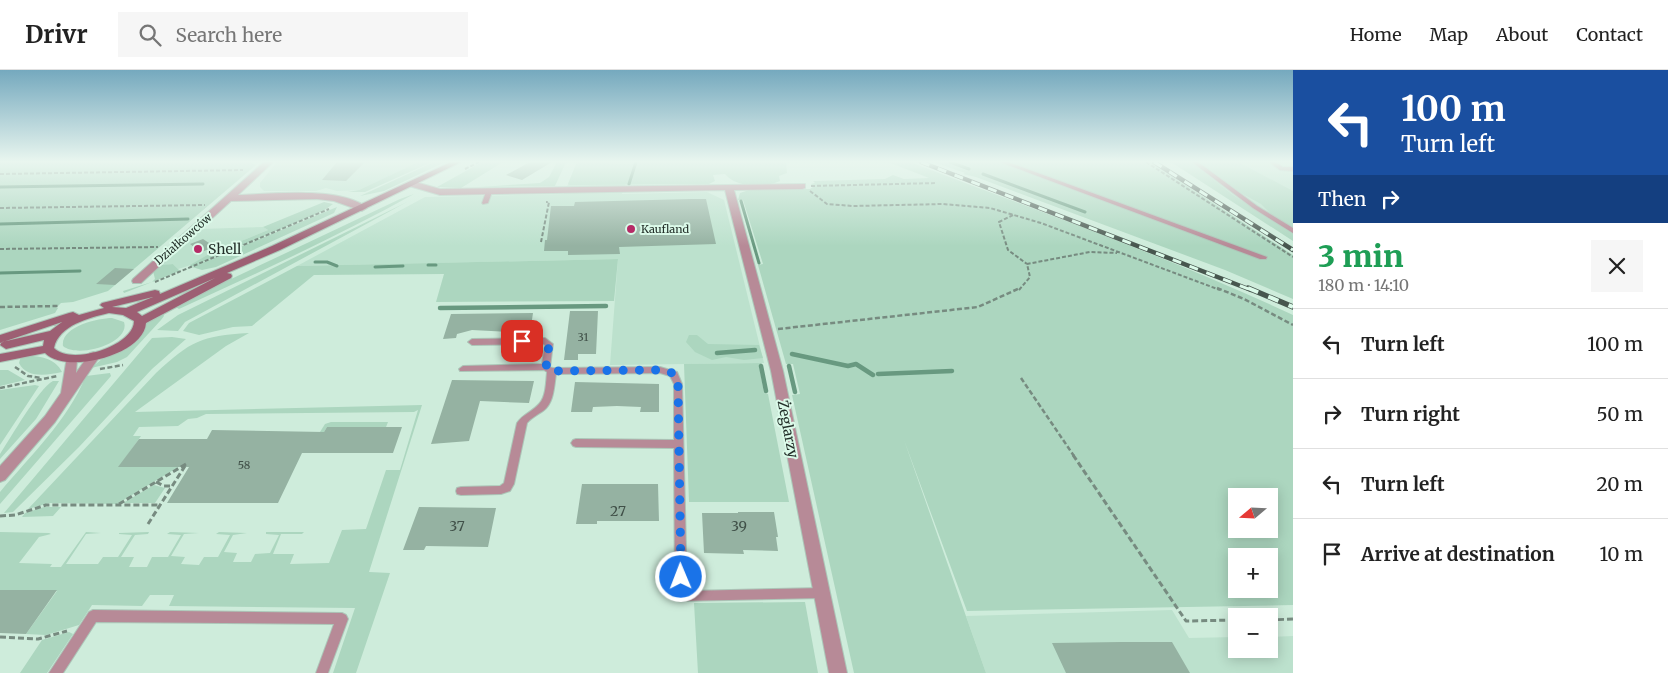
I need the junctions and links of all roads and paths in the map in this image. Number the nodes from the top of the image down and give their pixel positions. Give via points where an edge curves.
1 (238, 190) edge
2 (399, 190) edge
3 (427, 190) edge
4 (578, 190) edge
5 (730, 190) edge
6 (808, 190) edge
7 (1080, 190) edge
8 (1190, 190) edge
9 (1230, 190) edge
10 (489, 192) junction
11 (226, 201) junction
12 (346, 201) junction
13 (541, 202) dead end
14 (486, 203) dead end
15 (0, 208) edge
16 (362, 208) junction
17 (1013, 215) junction
18 (1293, 231) edge
19 (541, 242) dead end
20 (174, 246) junction
21 (276, 248) junction
22 (0, 249) edge
23 (1121, 253) junction
24 (1262, 257) dead end
25 (1293, 257) edge
26 (1027, 264) junction
27 (137, 280) dead end
28 (149, 287) dead end
29 (179, 289) junction
30 (0, 306) edge
31 (58, 306) dead end
32 (129, 311) junction
33 (140, 321) junction
34 (1293, 325) edge
35 (767, 330) junction
36 (55, 334) junction
37 (0, 339) edge
38 (472, 342) dead end
39 (0, 346) edge
40 (48, 350) junction
41 (94, 356) junction
42 (0, 358) edge
43 (71, 360) junction
44 (123, 365) dead end
45 (12, 366) dead end
46 (98, 369) dead end
47 (463, 369) dead end
48 (549, 369) junction
49 (62, 376) dead end
50 (1021, 378) dead end
51 (46, 379) junction
52 (0, 388) edge
53 (67, 392) junction
54 (576, 443) dead end
55 (679, 444) junction
56 (0, 476) edge
57 (156, 482) junction
58 (172, 486) junction
59 (461, 491) dead end
60 (118, 505) junction
61 (160, 505) junction
62 (0, 516) edge
63 (148, 524) dead end
64 (821, 593) junction
65 (1293, 619) edge
66 (1228, 620) edge
67 (1278, 620) edge
68 (85, 628) junction
69 (0, 637) edge
70 (55, 673) edge
71 (322, 673) edge
72 (838, 673) edge

1 - 11 street, Działkowców
2 - 16 main road
3 - 10 street
4 - 10 street
5 - 35 street, Żeglarzy
6 - 17 path via 827,204 943,204 990,208
7 - 24 lane
8 - 25 path
9 - 18 lane
10 - 14 lane
11 - 12 street via 317,196
11 - 15 path
11 - 20 street, Działkowców
12 - 16 street
12 - 28 path
13 - 19 path via 549,202
16 - 21 main road
17 - 23 path
17 - 26 path via 999,222 1008,250
20 - 22 path
20 - 27 street, Działkowców
21 - 29 main road
21 - 33 main road
23 - 26 path via 1090,252
23 - 34 path via 1244,299
26 - 35 path via 1030,277 1019,290 978,307
29 - 32 main road
29 - 37 main road via 88,309
30 - 31 path
32 - 33 main road
32 - 36 main road via 109,310 85,316
33 - 41 main road via 138,330 128,340
35 - 64 street, Żeglarzy
36 - 39 main road
36 - 40 main road via 50,339
38 - 48 lane via 545,342 549,344
40 - 42 main road
40 - 43 main road via 55,357
41 - 43 main road
41 - 53 street
43 - 53 street
44 - 46 path
45 - 51 path via 28,376
47 - 48 lane
48 - 55 lane via 660,370 674,374 678,384
48 - 59 lane via 545,404 525,418 522,424 506,488
49 - 51 path
50 - 66 path via 1186,621
51 - 52 path
53 - 56 street via 50,419
54 - 55 lane
55 - 64 lane via 681,596
57 - 58 path
57 - 58 path via 187,463
57 - 60 path
58 - 61 path
60 - 61 path
60 - 62 path via 46,505 15,516
61 - 63 path
64 - 72 street, Żeglarzy
65 - 67 path
68 - 69 path via 38,639
68 - 70 lane
68 - 71 lane via 93,616 342,619

